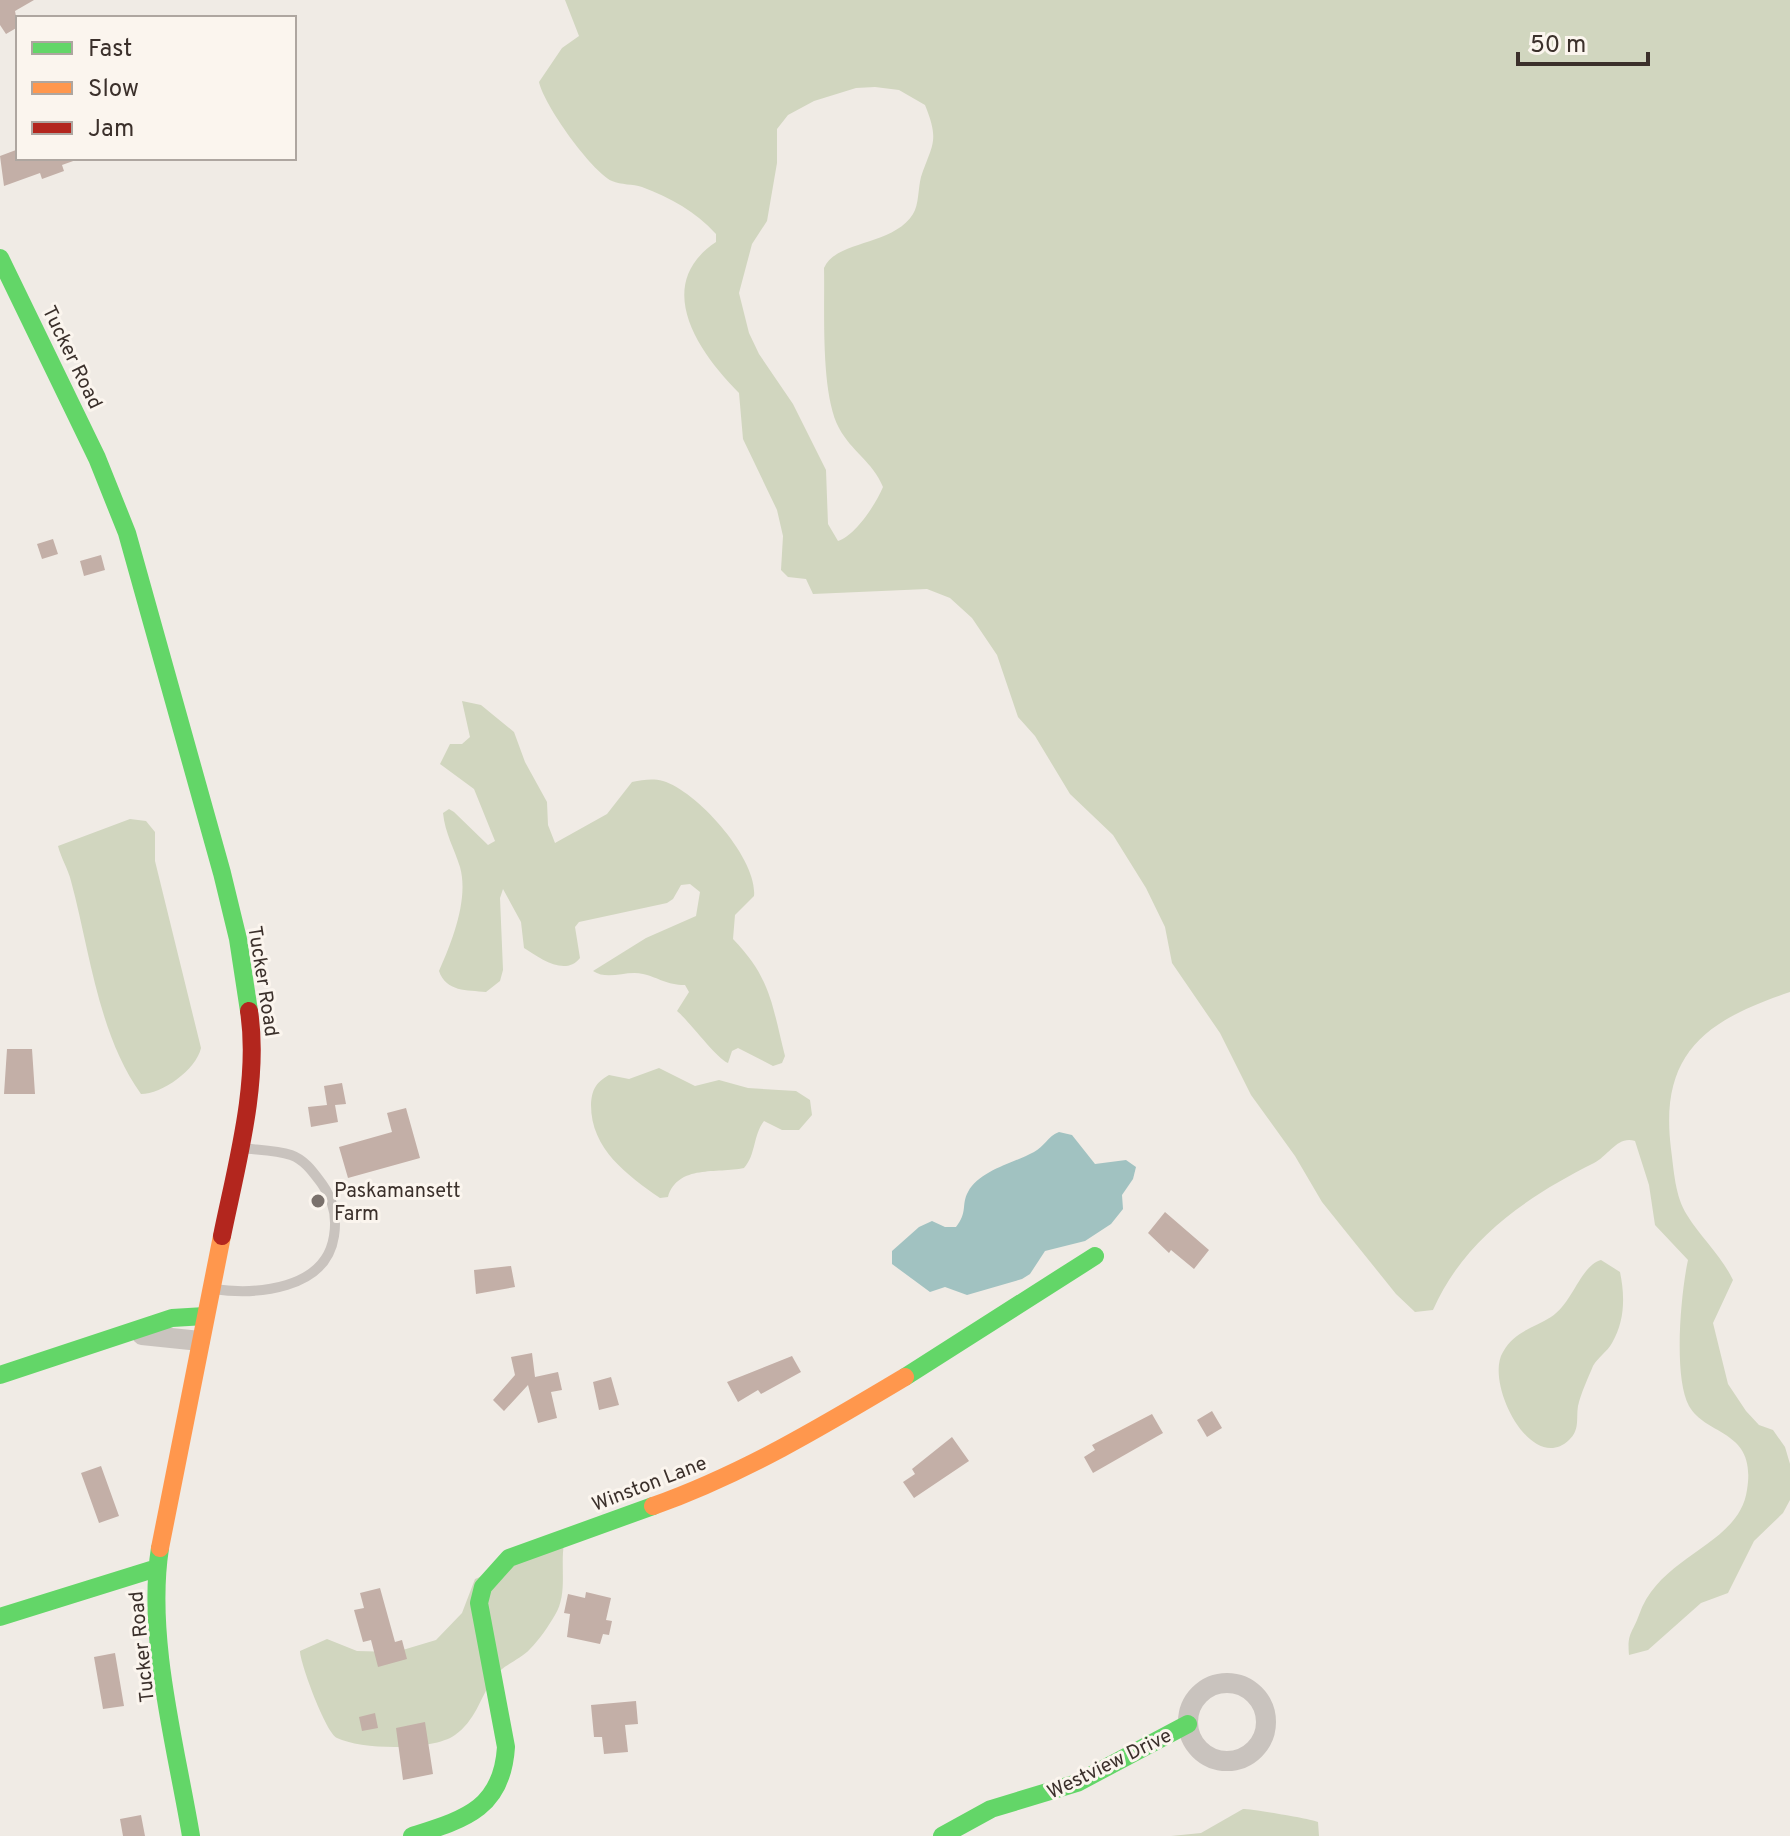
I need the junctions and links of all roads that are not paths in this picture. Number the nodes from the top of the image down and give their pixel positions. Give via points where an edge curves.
1 (0, 258) edge
2 (240, 1148) junction
3 (1095, 1256) dead end
4 (211, 1289) junction
5 (205, 1316) junction
6 (126, 1335) junction
7 (200, 1341) junction
8 (0, 1375) edge
9 (157, 1568) junction
10 (0, 1617) edge
11 (1188, 1724) dead end
12 (191, 1836) edge
13 (412, 1836) edge
14 (942, 1836) edge

1 - 2 street, Tucker Road via 97,458 127,533 222,873 252,1030
2 - 4 street, Tucker Road
2 - 4 lane via 291,1155 310,1167 327,1191 336,1221 333,1246 326,1261 291,1283 246,1293
3 - 13 street, Winston Lane via 964,1342 790,1445 709,1486 509,1558 483,1587 479,1603 506,1769 491,1800 473,1813
4 - 5 street, Tucker Road
5 - 6 street via 174,1316
5 - 7 street, Tucker Road
6 - 7 street
6 - 8 street
7 - 9 street, Tucker Road
9 - 10 street
9 - 12 street, Tucker Road via 161,1654
11 - 14 street, Westview Drive via 1077,1783 991,1809

